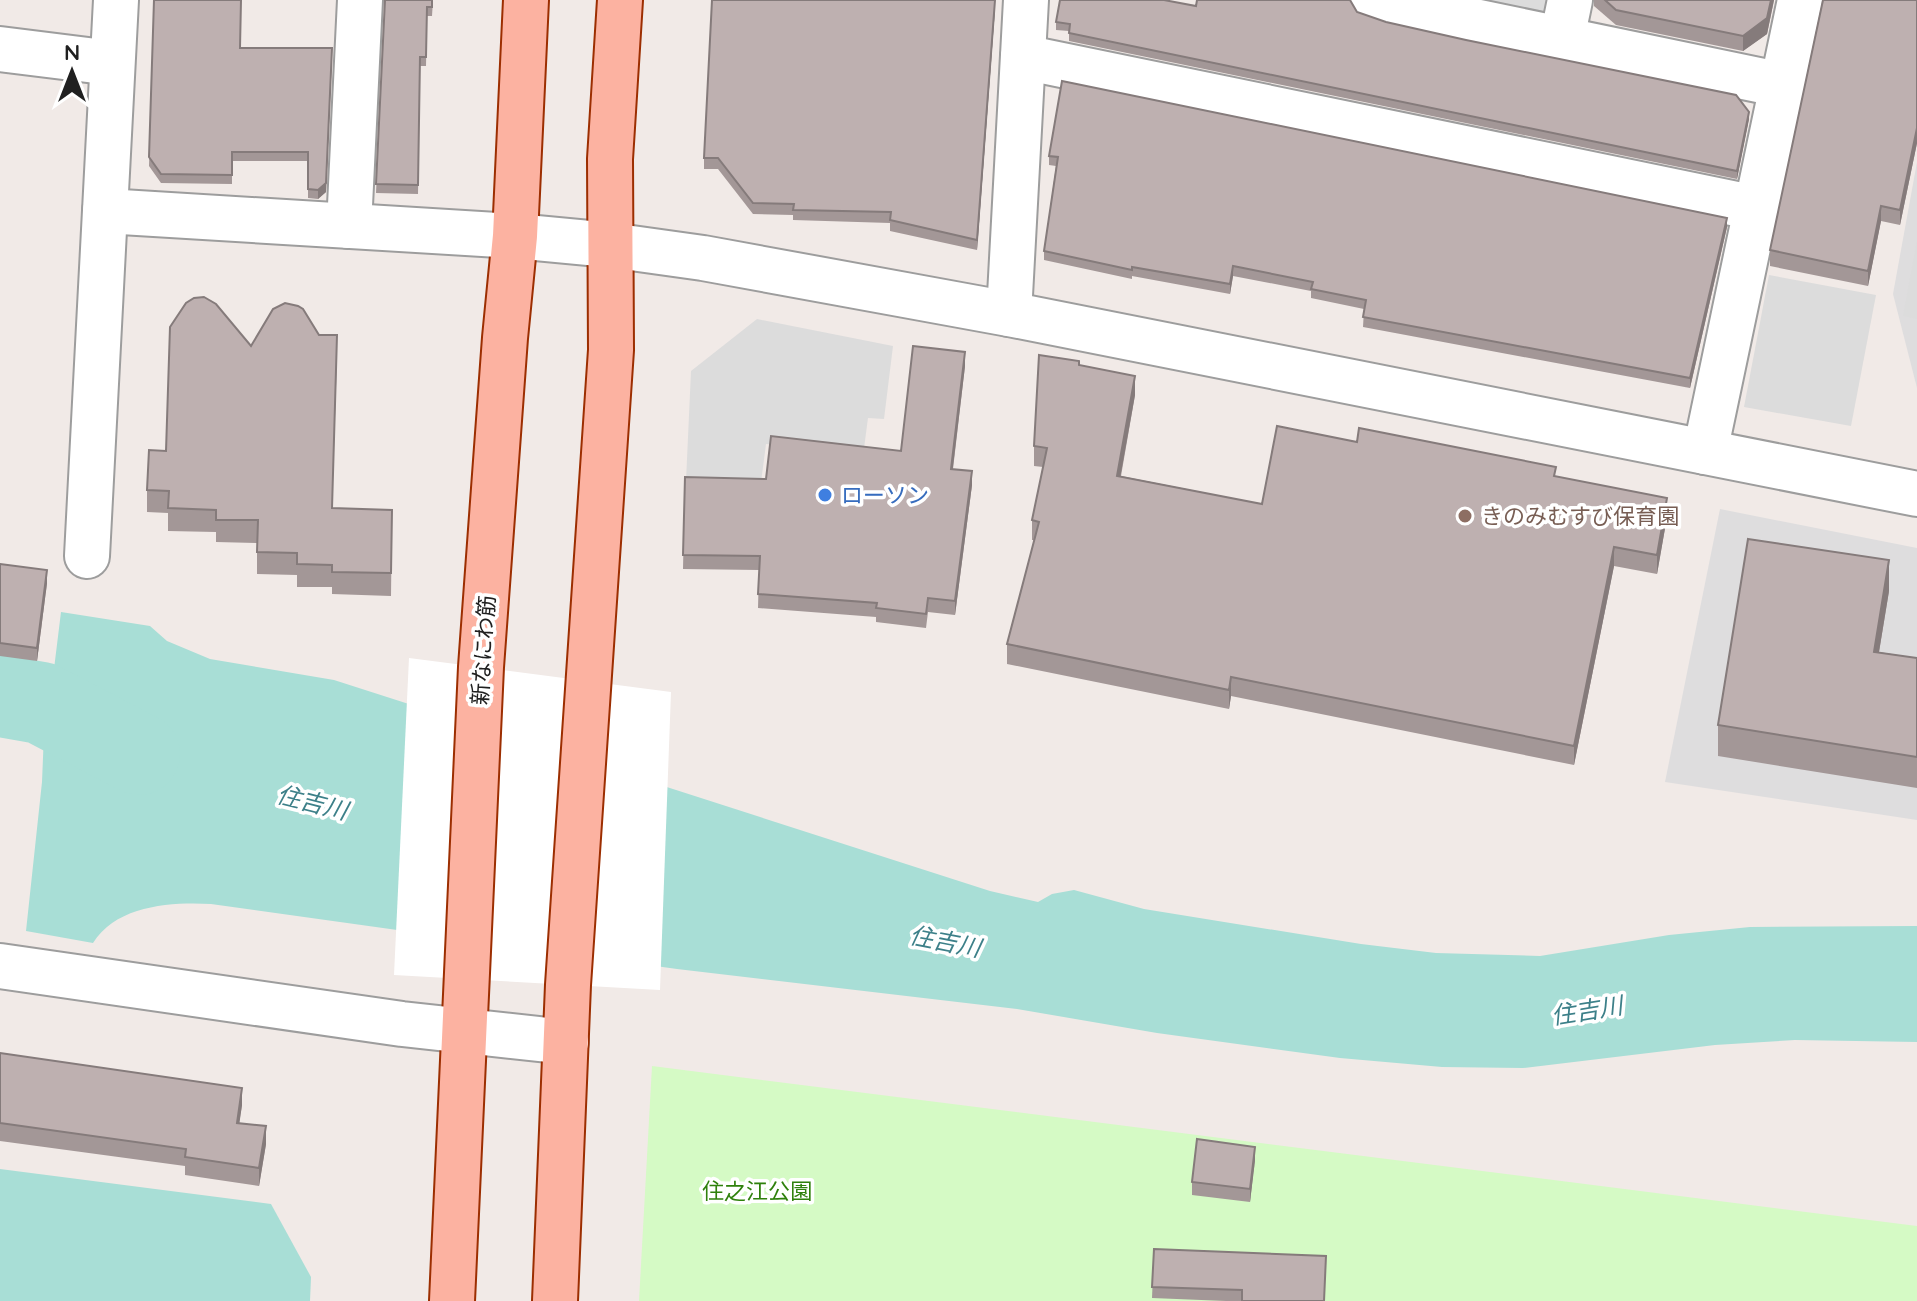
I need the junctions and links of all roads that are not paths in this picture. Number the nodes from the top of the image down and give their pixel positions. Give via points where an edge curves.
1 (116, 0) edge
2 (360, 0) edge
3 (526, 0) edge
4 (620, 0) edge
5 (1026, 0) edge
6 (1373, 0) edge
7 (1800, 0) edge
8 (1566, 20) edge
9 (0, 49) edge
10 (1023, 57) junction
11 (112, 63) junction
12 (1782, 85) junction
13 (1756, 208) junction
14 (105, 211) junction
15 (349, 226) junction
16 (515, 236) junction
17 (610, 245) junction
18 (1009, 314) junction
19 (1705, 452) junction
20 (1917, 494) edge
21 (87, 556) dead end
22 (0, 966) edge
23 (464, 1031) junction
24 (566, 1042) junction
25 (452, 1301) edge
26 (555, 1301) edge

1 - 11 street
2 - 15 street
3 - 16 main road, 新なにわ筋
4 - 17 main road
5 - 10 street
6 - 8 street
7 - 12 street
8 - 12 street
9 - 11 street
10 - 13 street
10 - 18 street
11 - 14 street
12 - 13 street
13 - 19 street
14 - 15 street
14 - 21 street
15 - 16 street
16 - 17 street
16 - 23 main road, 新なにわ筋 via 481,667
17 - 18 street
17 - 24 main road via 611,350
18 - 19 street
19 - 20 street
22 - 23 street
23 - 24 street
23 - 25 main road, 新なにわ筋
24 - 26 main road

